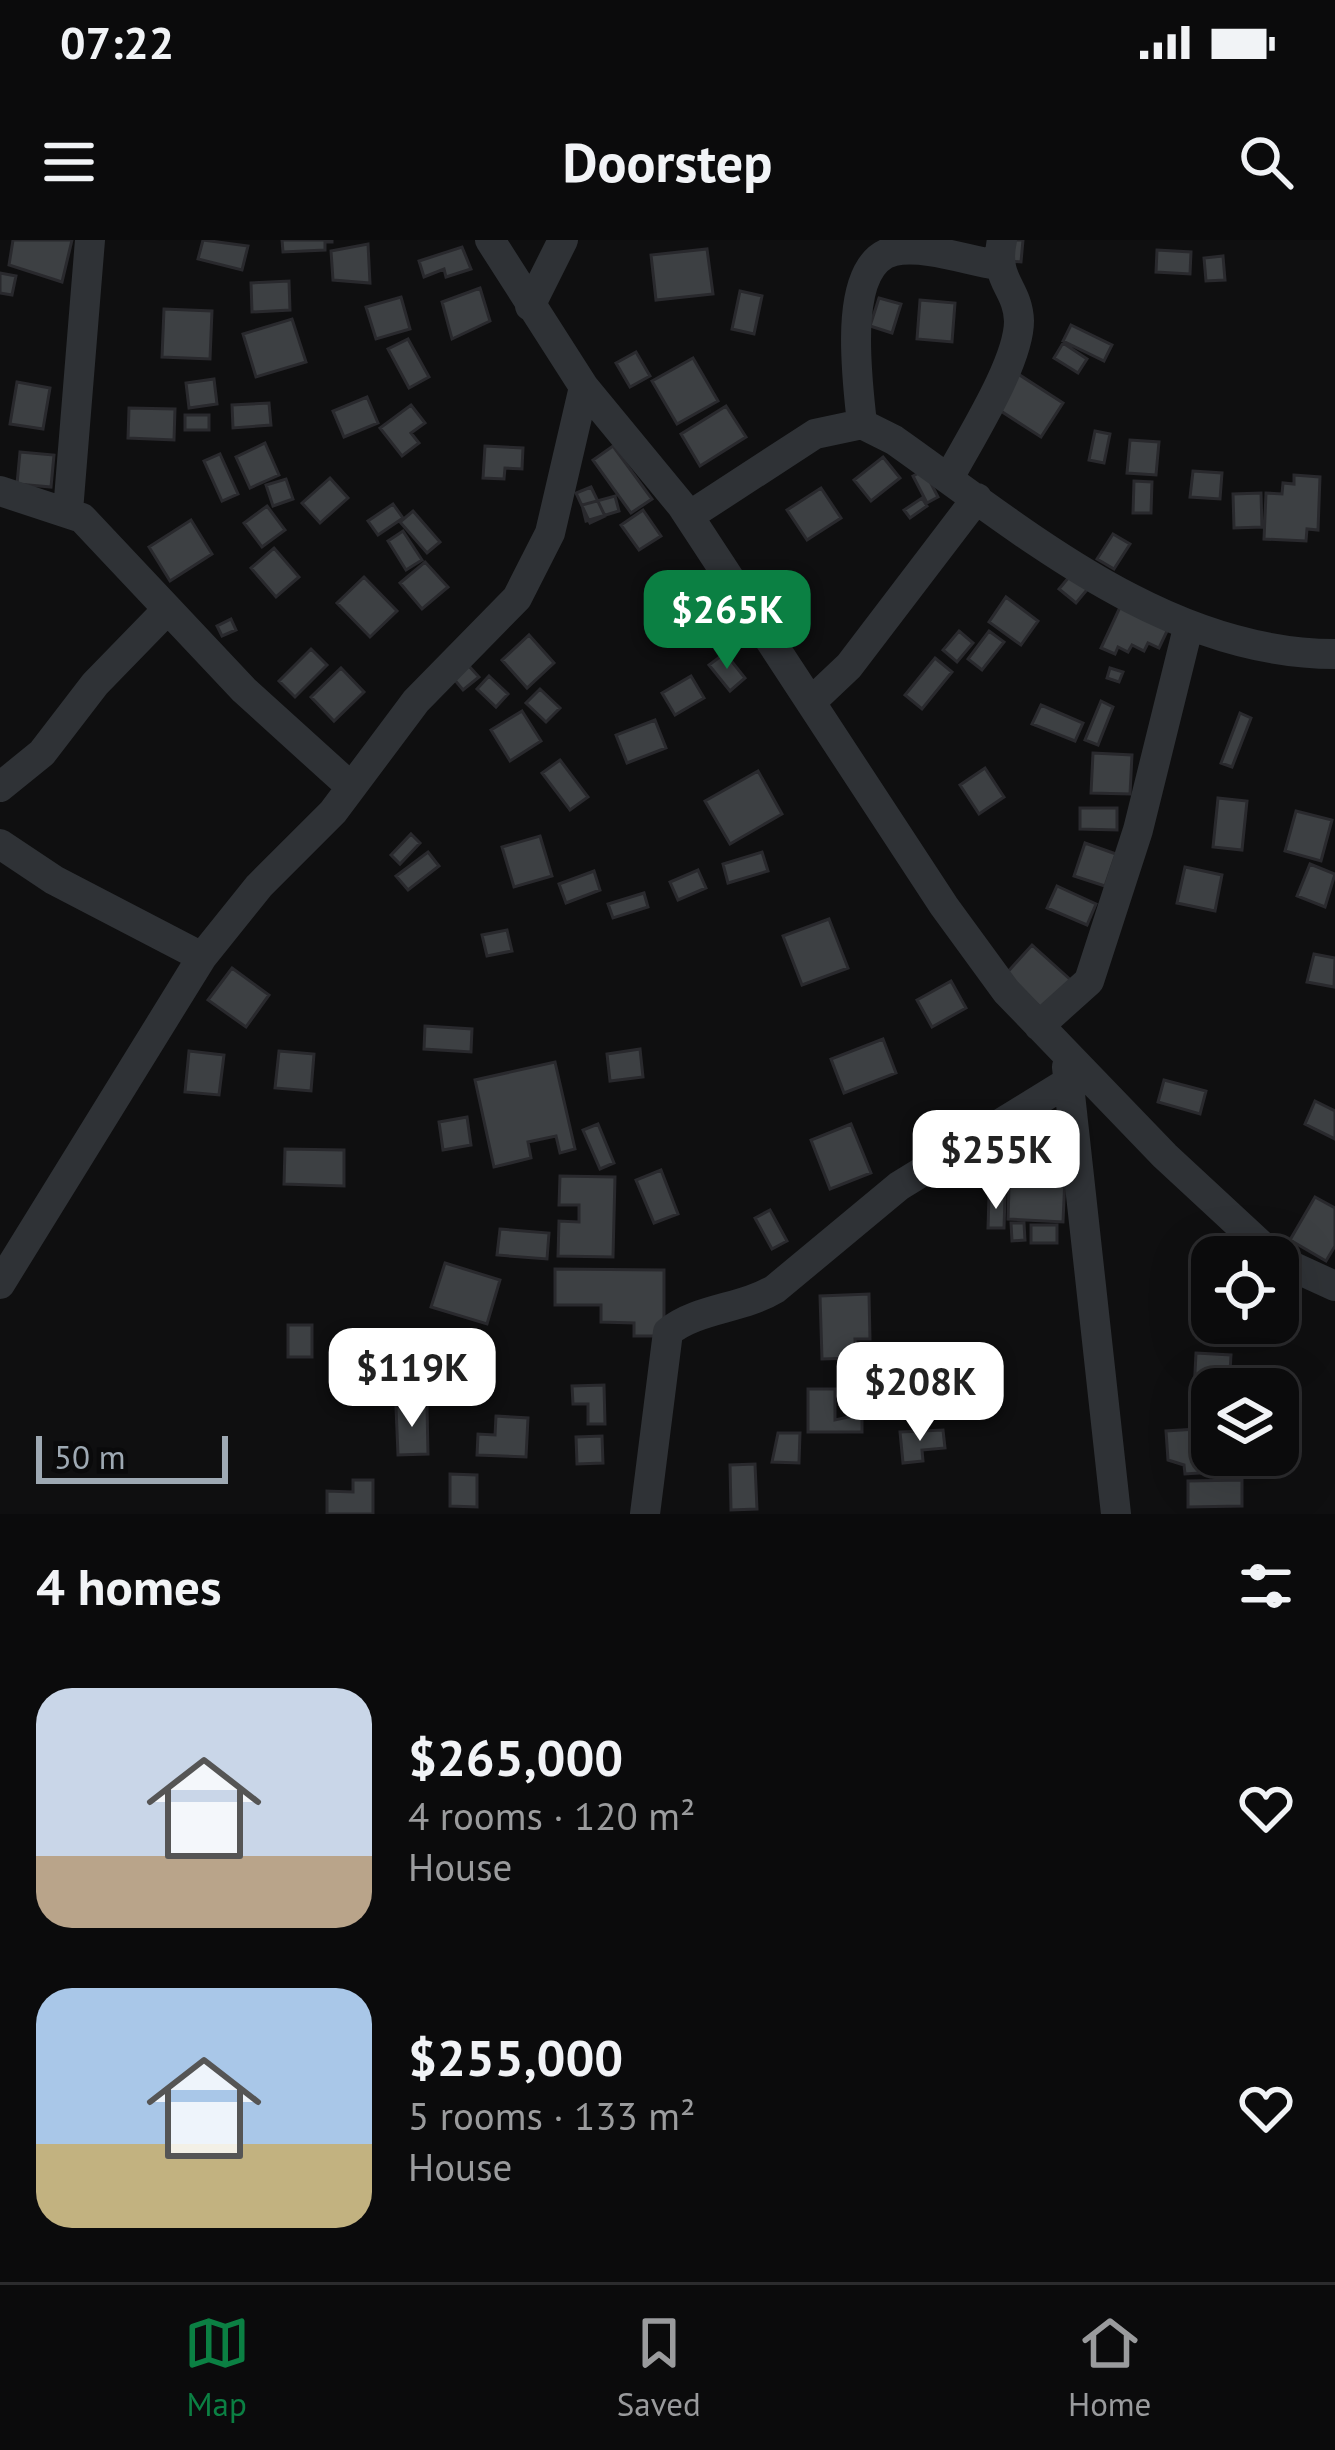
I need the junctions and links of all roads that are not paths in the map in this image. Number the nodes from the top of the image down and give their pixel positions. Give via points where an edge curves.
1 (89, 240) edge
2 (490, 240) edge
3 (563, 240) edge
4 (1000, 253) edge
5 (530, 306) junction
6 (584, 387) junction
7 (862, 424) junction
8 (949, 478) junction
9 (0, 490) edge
10 (977, 498) junction
11 (68, 511) junction
12 (689, 516) junction
13 (166, 611) junction
14 (1188, 628) junction
15 (1335, 654) edge
16 (812, 702) junction
17 (0, 787) edge
18 (351, 787) junction
19 (0, 844) edge
20 (202, 957) junction
21 (1039, 1026) junction
22 (1067, 1068) junction
23 (1252, 1236) edge
24 (1299, 1269) edge
25 (0, 1285) edge
26 (1335, 1286) edge
27 (645, 1514) edge
28 (1116, 1514) edge

1 - 11 street
2 - 5 street
3 - 5 street
4 - 7 street via 894,251 877,259 863,278 857,314
4 - 8 street via 1018,333
5 - 6 street
6 - 12 street
6 - 18 street via 550,533 517,598 416,701
7 - 8 street
7 - 12 street via 815,434
8 - 10 street
9 - 11 street
10 - 14 street
10 - 16 street via 849,666
11 - 13 street
12 - 16 street
13 - 17 street via 42,753
13 - 18 street
14 - 15 street via 1293,654
14 - 21 street via 1138,830 1089,981
16 - 21 street via 944,906
18 - 20 street
19 - 20 street
20 - 25 street
21 - 22 street
22 - 23 street
22 - 27 street via 899,1186 775,1289 668,1332
22 - 28 street
24 - 26 street

